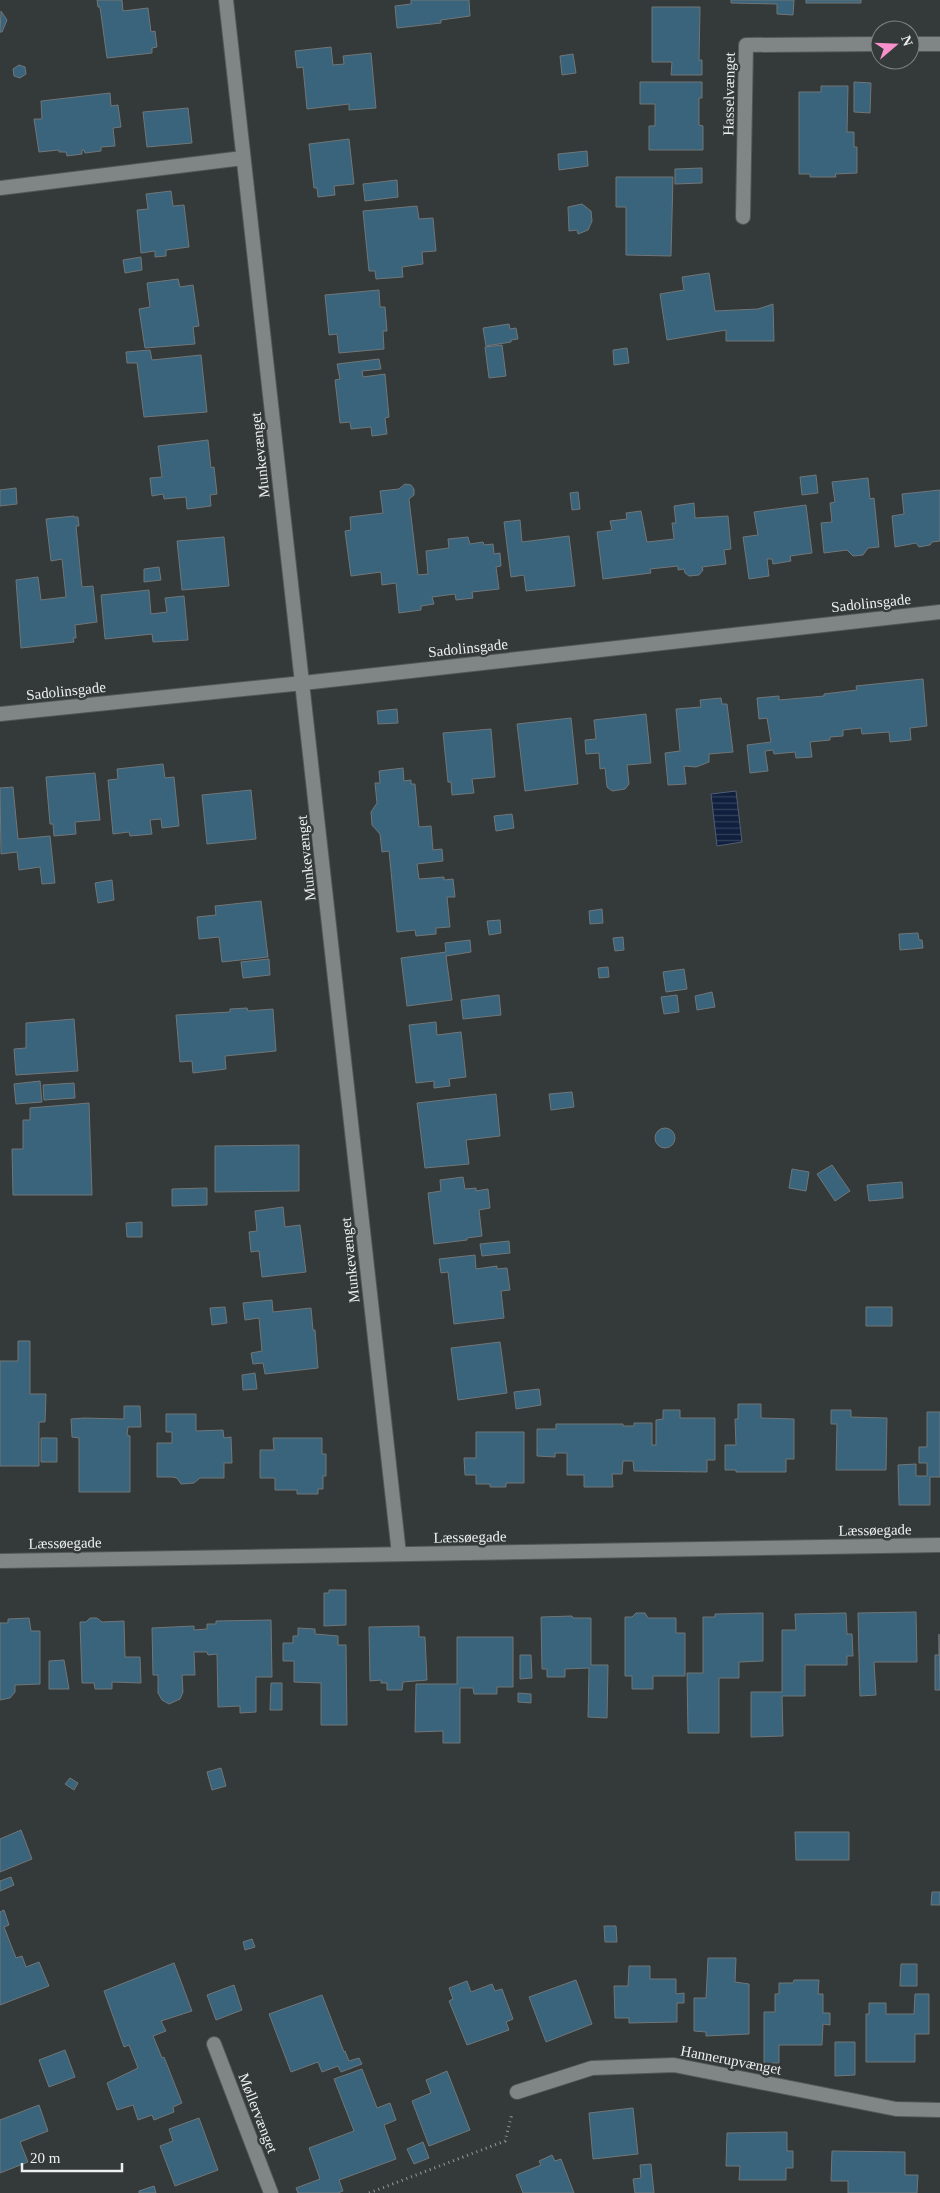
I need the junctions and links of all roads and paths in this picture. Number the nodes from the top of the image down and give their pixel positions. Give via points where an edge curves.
1 (226, 0) edge
2 (870, 44) edge
3 (920, 44) edge
4 (940, 44) edge
5 (243, 158) junction
6 (0, 188) edge
7 (743, 217) dead end
8 (940, 612) edge
9 (302, 683) junction
10 (0, 714) edge
11 (940, 1545) edge
12 (399, 1554) junction
13 (0, 1561) edge
14 (214, 2044) dead end
15 (518, 2092) joint
16 (940, 2110) edge
17 (270, 2193) edge
18 (369, 2193) edge

1 - 5 street, Munkevænget
2 - 7 street, Hasselvænget via 746,45
3 - 4 street
5 - 6 street
5 - 9 street, Munkevænget
8 - 9 street, Sadolinsgade
9 - 10 street, Sadolinsgade
9 - 12 street, Munkevænget
11 - 12 street, Læssøegade
12 - 13 street, Læssøegade
14 - 17 street, Møllervænget
15 - 16 street, Hannerupvænget via 592,2068 674,2065 896,2109
15 - 18 path via 505,2141

